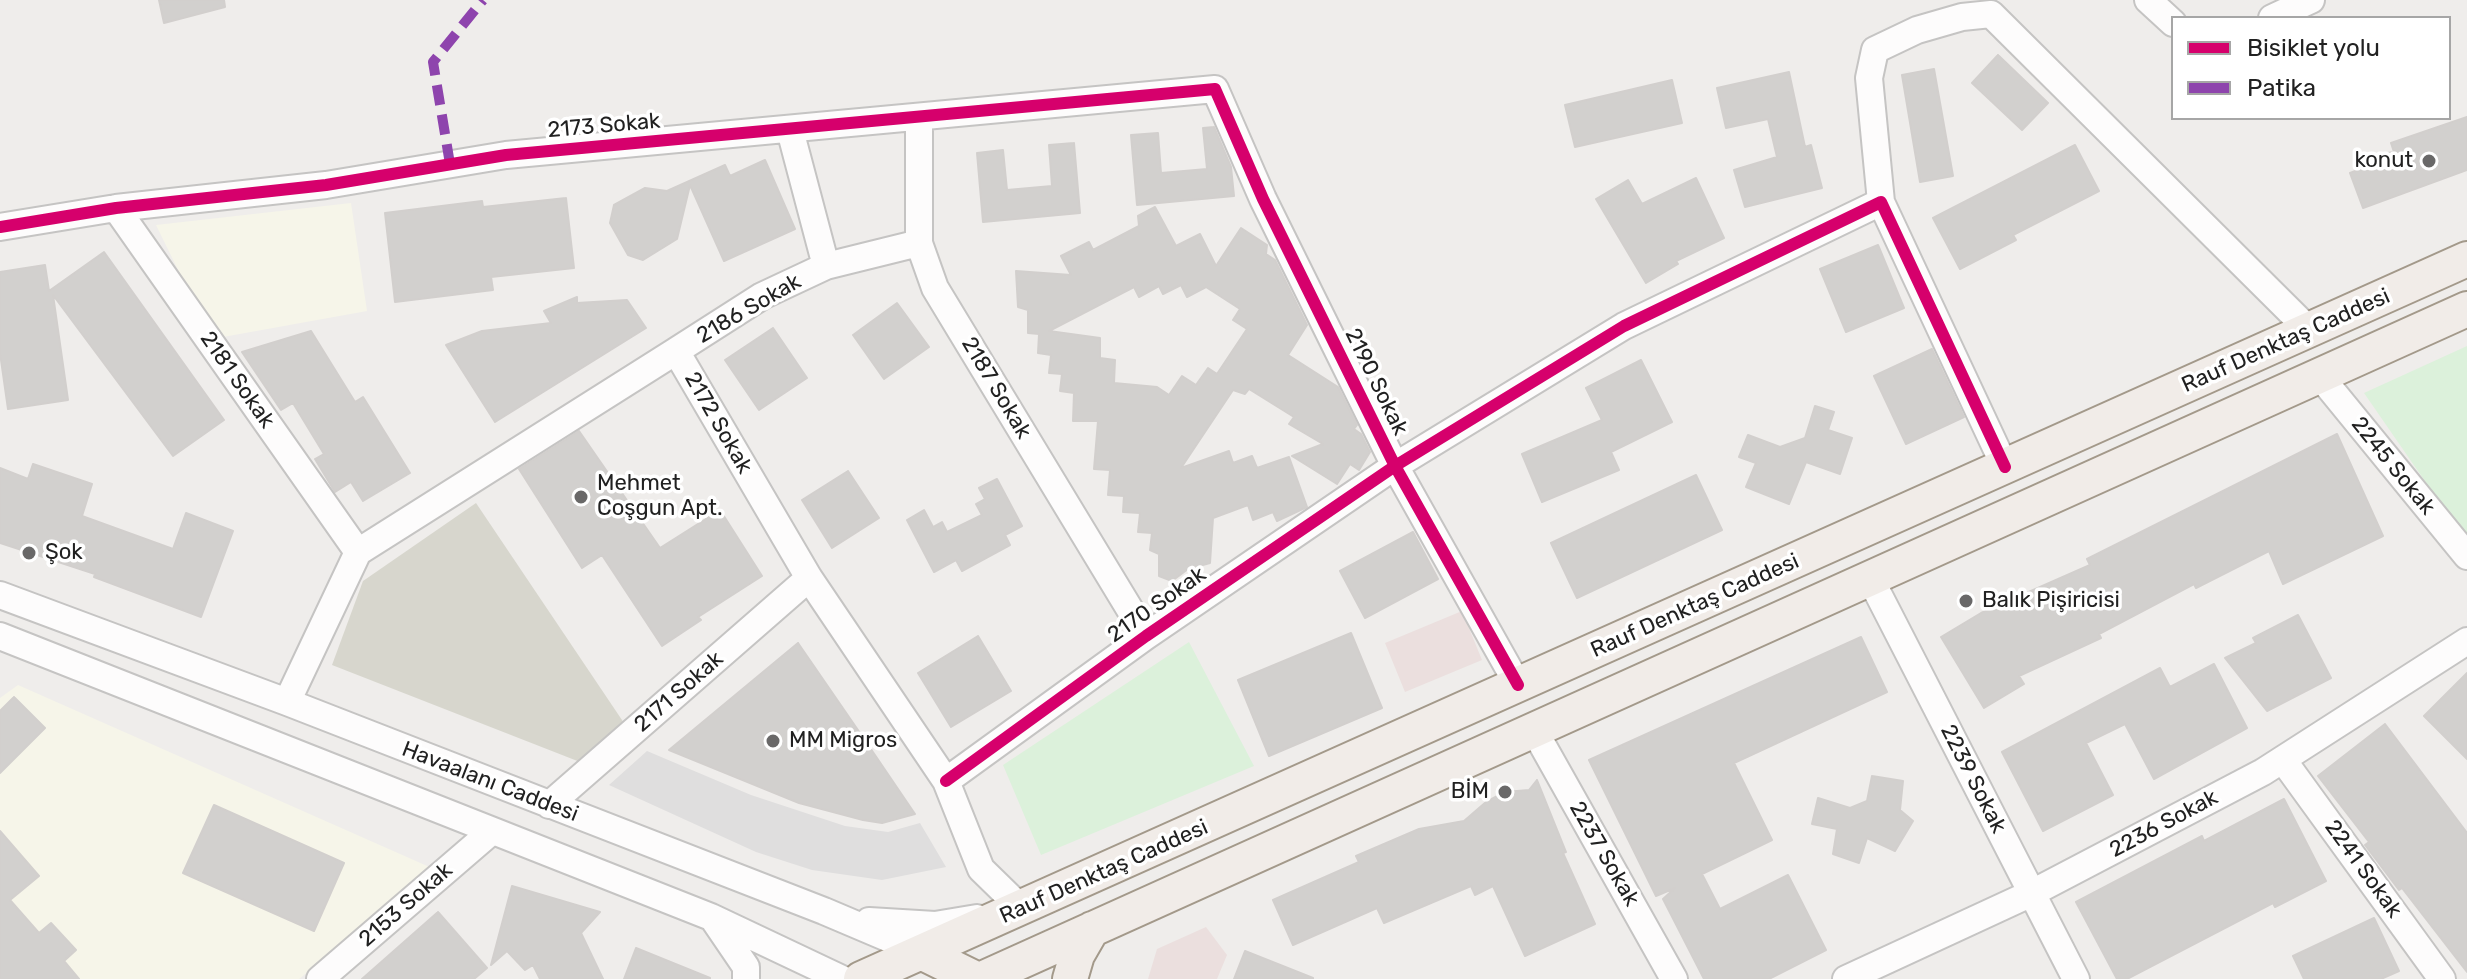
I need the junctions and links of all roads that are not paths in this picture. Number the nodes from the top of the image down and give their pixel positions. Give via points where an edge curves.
1 (2148, 0) edge
2 (2311, 0) edge
3 (1997, 7) edge
4 (2276, 16) edge
5 (2171, 21) edge
6 (1215, 89) joint
7 (919, 118) junction
8 (790, 130) junction
9 (1881, 202) junction
10 (116, 208) junction
11 (0, 227) edge
12 (919, 243) junction
13 (2467, 259) edge
14 (826, 266) junction
15 (2467, 309) edge
16 (2309, 330) junction
17 (676, 351) junction
18 (2319, 375) junction
19 (1395, 466) junction
20 (2005, 467) junction
21 (358, 552) junction
22 (2467, 556) edge
23 (809, 578) junction
24 (1870, 578) junction
25 (0, 595) edge
26 (0, 636) edge
27 (1146, 636) junction
28 (2467, 641) edge
29 (1518, 685) junction
30 (287, 702) junction
31 (1534, 730) junction
32 (2283, 760) junction
33 (946, 781) junction
34 (549, 805) junction
35 (492, 831) junction
36 (2032, 893) junction
37 (1030, 904) junction
38 (711, 917) junction
39 (843, 919) junction
40 (1092, 929) junction
41 (923, 953) junction
42 (320, 979) edge
43 (746, 979) edge
44 (842, 979) edge
45 (861, 979) edge
46 (979, 979) edge
47 (1070, 979) edge
48 (1674, 979) edge
49 (1846, 979) edge
50 (2076, 979) edge
51 (2442, 979) edge

1 - 5 street
2 - 4 street
3 - 9 street via 1917,30 1875,50 1869,78
3 - 16 street
6 - 7 street, 2173 Sokak
6 - 19 street, 2190 Sokak via 1263,199
7 - 8 street, 2173 Sokak
7 - 12 street, 2187 Sokak
8 - 10 street, 2173 Sokak via 506,155 326,185
8 - 14 street, 2186 Sokak
9 - 19 street, 2170 Sokak via 1624,326
9 - 20 street
10 - 11 street, 2173 Sokak
10 - 21 street, 2181 Sokak
12 - 14 street
12 - 27 street, 2187 Sokak via 935,288
13 - 16 main road, Rauf Denktaş Caddesi
14 - 17 street, 2186 Sokak via 762,296
15 - 18 main road, Rauf Denktaş Caddesi
16 - 20 main road, Rauf Denktaş Caddesi
17 - 21 street, 2172 Sokak
17 - 23 street, 2172 Sokak
18 - 22 street, 2245 Sokak
18 - 24 main road, Rauf Denktaş Caddesi
19 - 27 street, 2170 Sokak
19 - 29 street, 2190 Sokak
20 - 29 main road, Rauf Denktaş Caddesi
21 - 30 street
23 - 33 street, 2172 Sokak
23 - 34 street, 2171 Sokak
24 - 31 main road, Rauf Denktaş Caddesi
24 - 36 street, 2239 Sokak
25 - 30 street, Havaalanı Caddesi
26 - 35 street, Havaalanı Caddesi
27 - 33 street, 2170 Sokak
28 - 32 street, 2236 Sokak
29 - 37 main road, Rauf Denktaş Caddesi
30 - 34 street, Havaalanı Caddesi
31 - 40 main road, Rauf Denktaş Caddesi
31 - 48 street, 2237 Sokak
32 - 36 street, 2236 Sokak
32 - 51 street, 2241 Sokak
33 - 37 street, 2172 Sokak via 981,869
34 - 39 street, Havaalanı Caddesi
35 - 38 street, Havaalanı Caddesi
35 - 42 street, 2153 Sokak
36 - 49 street, 2236 Sokak
36 - 50 street, 2239 Sokak
37 - 39 street via 935,925
37 - 41 main road, Rauf Denktaş Caddesi
38 - 43 street via 746,967
38 - 44 street, Havaalanı Caddesi
39 - 41 street, Havaalanı Caddesi
40 - 46 main road, Rauf Denktaş Caddesi
40 - 47 main road
41 - 45 main road, Rauf Denktaş Caddesi
41 - 46 main road, Havaalanı Caddesi

